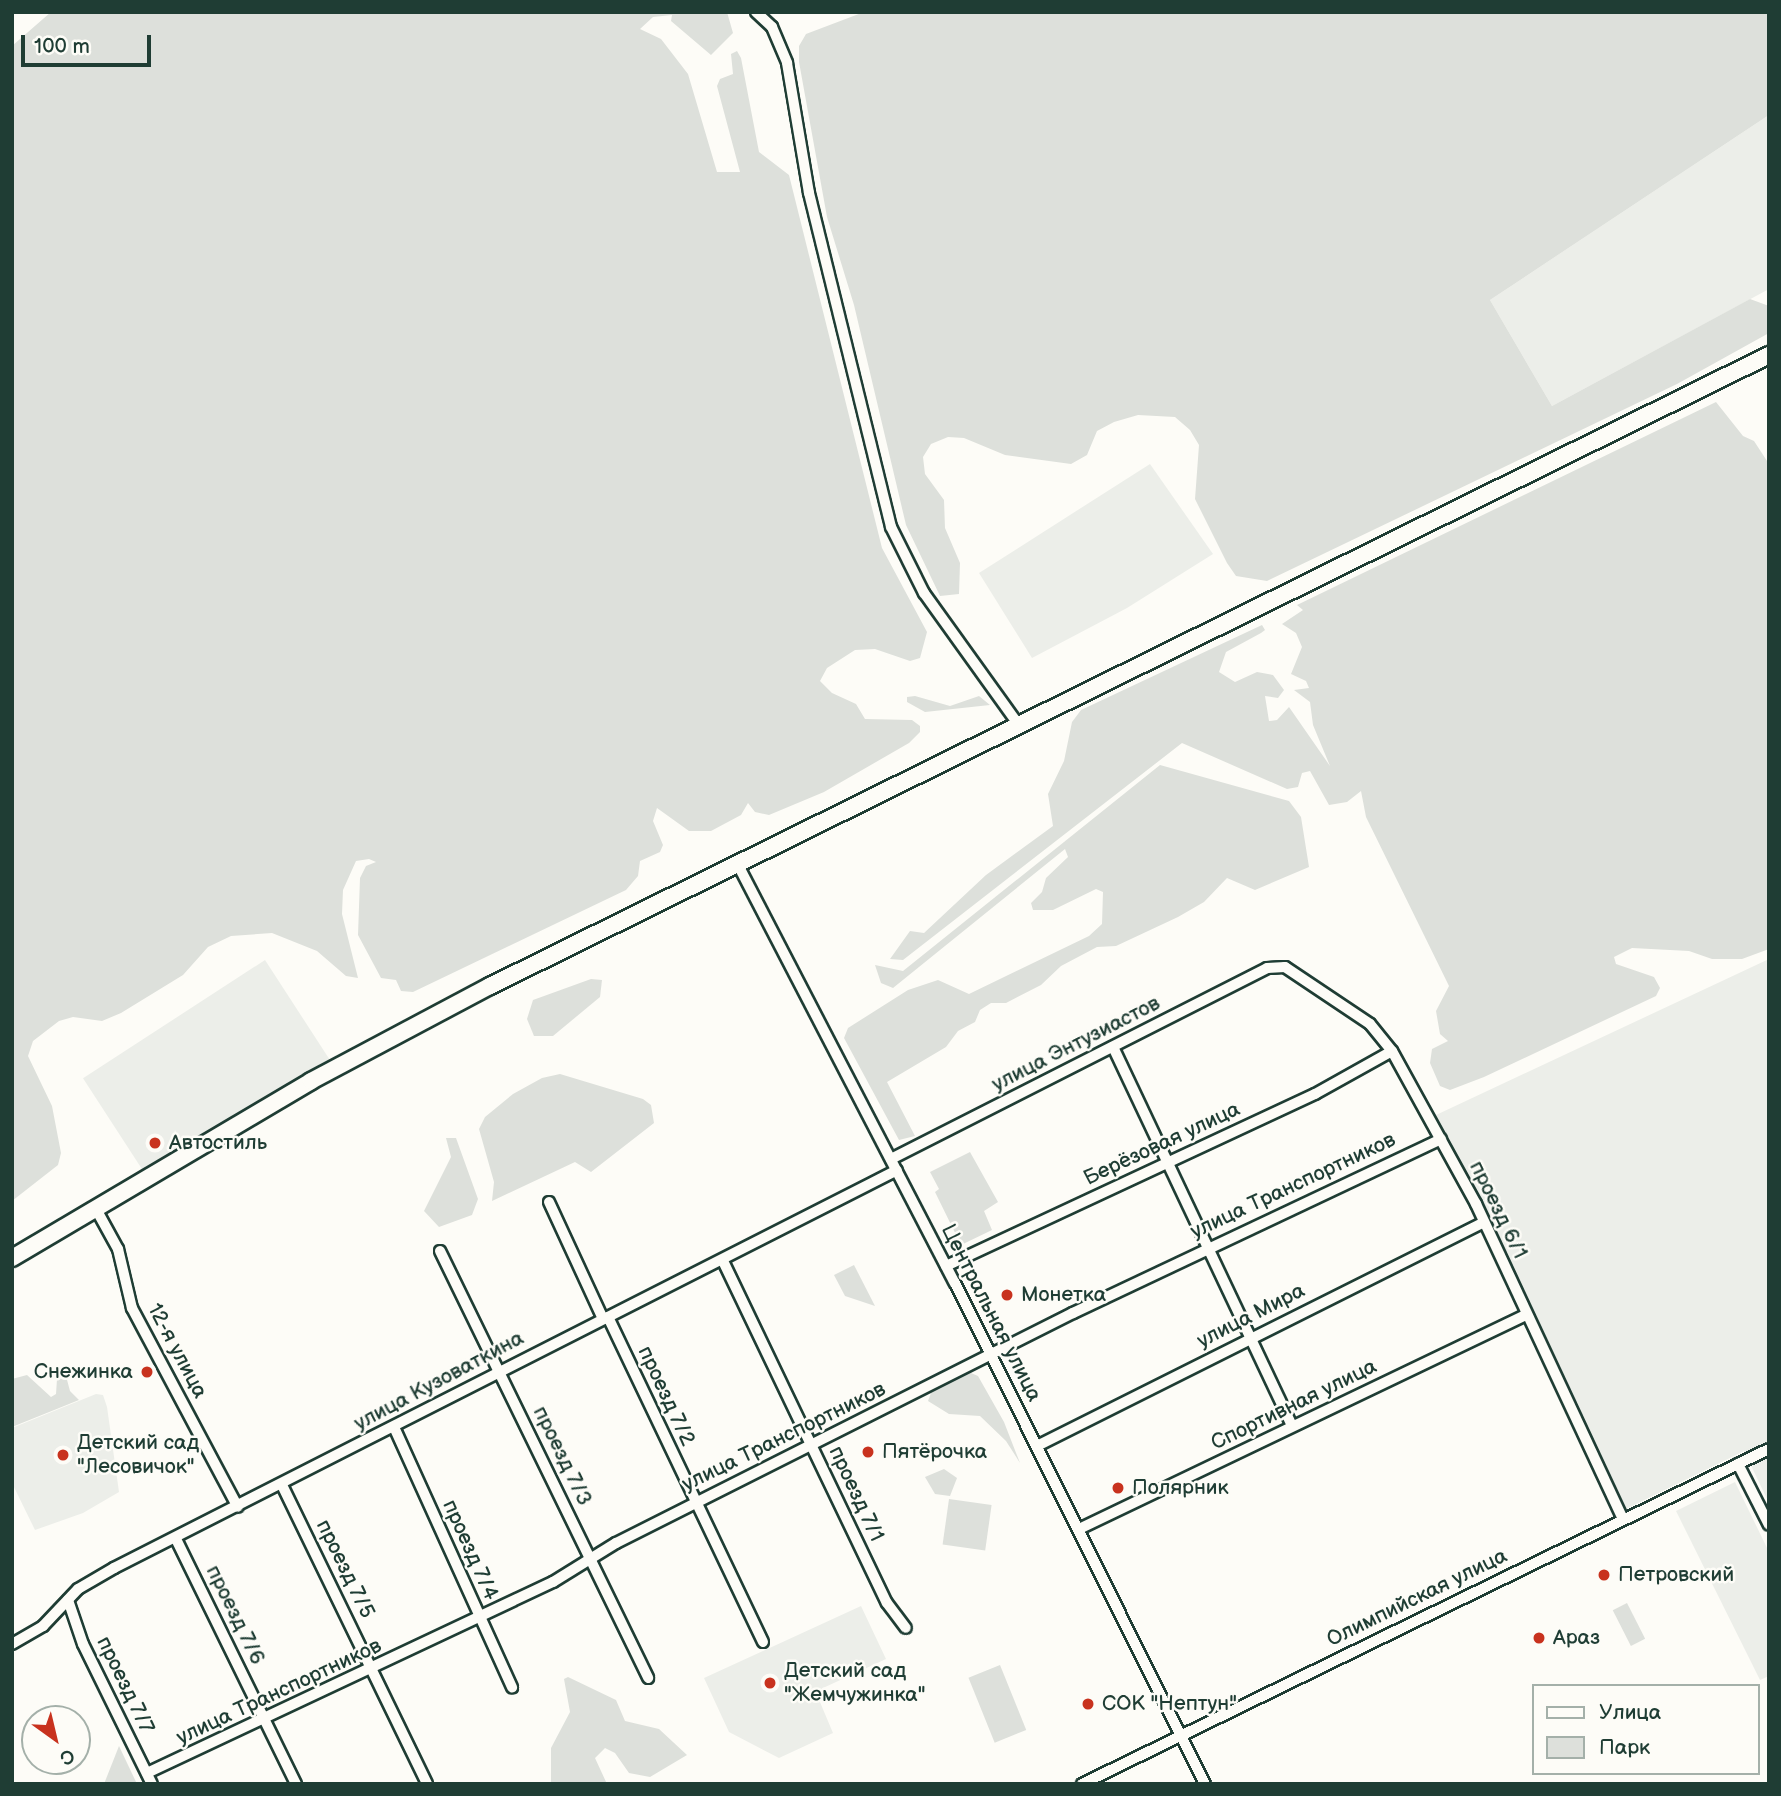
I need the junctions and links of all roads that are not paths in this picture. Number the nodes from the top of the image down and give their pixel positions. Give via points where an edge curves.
1 (756, 12) edge
2 (1769, 355) edge
3 (1018, 723) junction
4 (737, 863) junction
5 (1279, 965) joint
6 (1113, 1047) junction
7 (1392, 1051) junction
8 (1441, 1139) junction
9 (891, 1159) junction
10 (1169, 1162) junction
11 (897, 1171) junction
12 (549, 1202) dead end
13 (96, 1209) junction
14 (1484, 1222) junction
15 (1210, 1245) junction
16 (440, 1251) dead end
17 (12, 1258) edge
18 (723, 1261) junction
19 (946, 1266) junction
20 (1525, 1315) junction
21 (606, 1318) junction
22 (1253, 1336) junction
23 (991, 1356) junction
24 (499, 1371) junction
25 (1292, 1426) junction
26 (394, 1427) junction
27 (812, 1446) junction
28 (1037, 1446) junction
29 (1769, 1449) edge
30 (1738, 1464) junction
31 (282, 1485) junction
32 (695, 1502) junction
33 (238, 1507) junction
34 (1623, 1519) junction
35 (1769, 1525) edge
36 (1079, 1529) junction
37 (176, 1539) junction
38 (590, 1558) junction
39 (68, 1601) junction
40 (480, 1618) junction
41 (906, 1628) dead end
42 (763, 1642) dead end
43 (12, 1644) edge
44 (373, 1670) junction
45 (648, 1678) dead end
46 (512, 1687) dead end
47 (266, 1721) junction
48 (1181, 1735) junction
49 (149, 1779) edge
50 (296, 1784) edge
51 (427, 1784) edge
52 (1082, 1784) edge
53 (1205, 1784) edge

1 - 3 street via 772,27 787,63 809,193 891,527 924,593
2 - 3 highway
3 - 4 highway
4 - 9 street, Центральная улица
4 - 13 highway via 354,1057
5 - 6 street, улица Энтузиастов
5 - 7 street, проезд 6/1 via 1370,1024
6 - 9 street, улица Энтузиастов
6 - 10 street
7 - 8 street, проезд 6/1
7 - 10 street, Берёзовая улица via 1315,1094
8 - 14 street, проезд 6/1
8 - 15 street, улица Транспортников
9 - 11 street, Центральная улица
10 - 15 street
10 - 19 street, Берёзовая улица
11 - 18 street, улица Кузоваткина
11 - 19 street, Центральная улица
12 - 21 street, проезд 7/2
13 - 17 highway
13 - 33 street, 12-я улица via 118,1249 132,1308
14 - 20 street, проезд 6/1
14 - 22 street, улица Мира
15 - 22 street
15 - 23 street, улица Транспортников
16 - 24 street, проезд 7/3
18 - 21 street, улица Кузоваткина
18 - 27 street, проезд 7/1
19 - 23 street, Центральная улица
20 - 25 street, Спортивная улица
20 - 34 street, проезд 6/1
21 - 24 street, улица Кузоваткина
21 - 32 street, проезд 7/2
22 - 25 street
22 - 28 street, улица Мира
23 - 27 street, улица Транспортников
23 - 28 street, Центральная улица
24 - 26 street, улица Кузоваткина
24 - 38 street, проезд 7/3
25 - 36 street, Спортивная улица
26 - 31 street, улица Кузоваткина
26 - 40 street, проезд 7/4
27 - 32 street, улица Транспортников
27 - 41 street, проезд 7/1 via 887,1603
28 - 36 street, Центральная улица
29 - 30 street, Олимпийская улица
30 - 34 street, Олимпийская улица
30 - 35 street
31 - 33 street, улица Кузоваткина
31 - 44 street, проезд 7/5
32 - 38 street, улица Транспортников
32 - 42 street, проезд 7/2
33 - 37 street, улица Кузоваткина
34 - 48 street, Олимпийская улица
36 - 48 street, Центральная улица
37 - 39 street, улица Кузоваткина via 93,1580
37 - 47 street, проезд 7/6
38 - 40 street, улица Транспортников via 553,1583
38 - 45 street, проезд 7/3
39 - 43 street, улица Кузоваткина via 43,1626
39 - 49 street, проезд 7/7 via 83,1644
40 - 44 street, улица Транспортников
40 - 46 street, проезд 7/4
44 - 47 street, улица Транспортников
44 - 51 street, проезд 7/5
47 - 49 street, улица Транспортников
47 - 50 street, проезд 7/6
48 - 52 street, Олимпийская улица
48 - 53 street, Центральная улица

